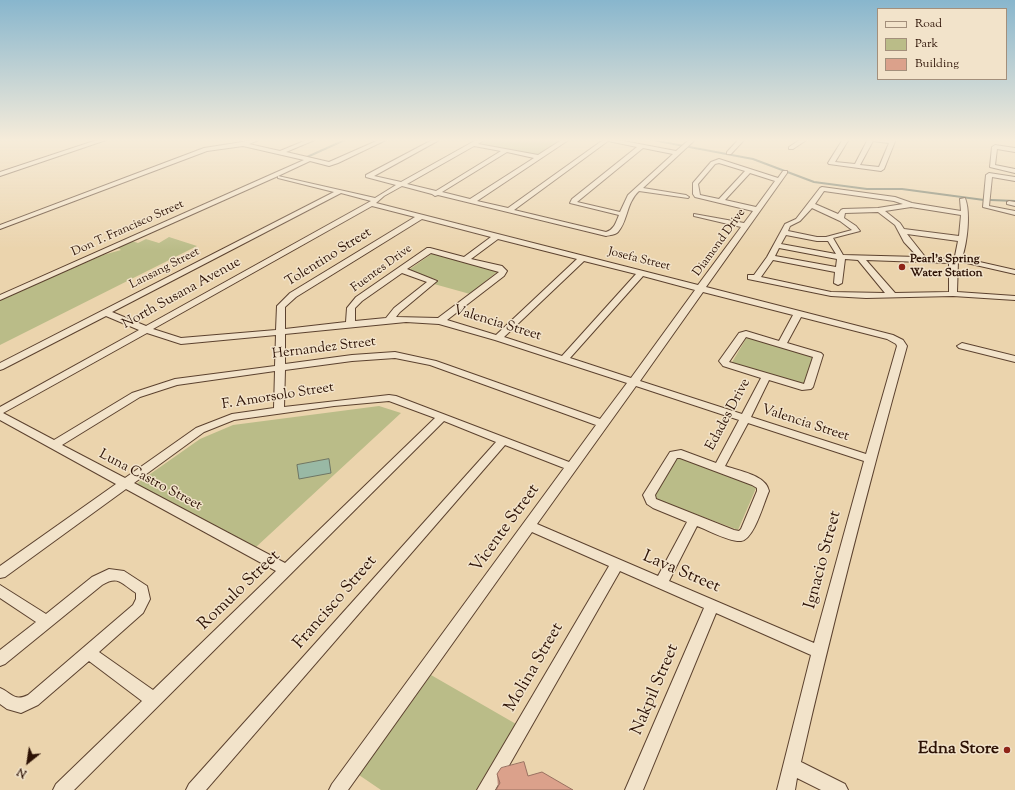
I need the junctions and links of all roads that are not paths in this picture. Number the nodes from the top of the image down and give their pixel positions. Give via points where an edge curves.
1 (135, 176) edge
2 (273, 176) edge
3 (368, 176) edge
4 (415, 176) edge
5 (465, 176) edge
6 (510, 176) edge
7 (555, 176) edge
8 (604, 176) edge
9 (652, 176) edge
10 (701, 176) edge
11 (744, 176) edge
12 (767, 176) edge
13 (782, 176) edge
14 (989, 176) edge
15 (997, 176) edge
16 (280, 177) dead end
17 (1015, 178) edge
18 (779, 180) junction
19 (399, 185) junction
20 (638, 189) junction
21 (341, 191) junction
22 (435, 194) junction
23 (686, 197) dead end
24 (963, 198) dead end
25 (374, 202) junction
26 (470, 202) junction
27 (720, 202) junction
28 (811, 205) junction
29 (911, 205) junction
30 (758, 210) junction
31 (880, 210) junction
32 (508, 211) junction
33 (1015, 213) edge
34 (622, 214) junction
35 (965, 214) junction
36 (696, 215) dead end
37 (420, 217) junction
38 (840, 219) junction
39 (746, 226) junction
40 (0, 227) edge
41 (902, 231) junction
42 (784, 232) junction
43 (497, 236) junction
44 (829, 239) junction
45 (962, 239) junction
46 (778, 245) junction
47 (771, 257) junction
48 (841, 257) junction
49 (583, 258) junction
50 (466, 259) junction
51 (861, 259) junction
52 (923, 259) junction
53 (955, 260) junction
54 (401, 270) junction
55 (839, 270) junction
56 (1015, 272) edge
57 (642, 273) junction
58 (838, 283) dead end
59 (701, 289) junction
60 (953, 294) junction
61 (892, 295) junction
62 (0, 298) edge
63 (1015, 298) edge
64 (106, 313) junction
65 (798, 314) junction
66 (389, 320) junction
67 (440, 321) junction
68 (350, 324) junction
69 (146, 330) junction
70 (281, 332) junction
71 (498, 338) junction
72 (900, 342) joint
73 (782, 344) junction
74 (962, 346) dead end
75 (1015, 359) edge
76 (563, 360) junction
77 (0, 367) edge
78 (280, 368) junction
79 (766, 377) junction
80 (633, 383) junction
81 (0, 411) edge
82 (279, 411) junction
83 (0, 416) edge
84 (442, 417) junction
85 (745, 419) junction
86 (603, 424) junction
87 (503, 441) junction
88 (54, 445) junction
89 (870, 459) junction
90 (572, 467) junction
91 (718, 468) junction
92 (124, 484) junction
93 (694, 519) junction
94 (529, 526) junction
95 (617, 564) junction
96 (286, 570) junction
97 (0, 573) edge
98 (662, 584) junction
99 (0, 591) edge
100 (712, 606) junction
101 (47, 622) junction
102 (88, 652) junction
103 (819, 652) junction
104 (0, 659) edge
105 (0, 695) edge
106 (154, 700) junction
107 (792, 766) junction
108 (62, 790) edge
109 (196, 790) edge
110 (338, 790) edge
111 (486, 790) edge
112 (634, 790) edge
113 (786, 790) edge
114 (839, 790) edge

1 - 40 street
2 - 62 street, Don T. Francisco Street
3 - 19 street
4 - 19 street, North Susana Avenue
5 - 22 street
6 - 26 street
7 - 32 street
8 - 34 street via 573,203
9 - 20 street
10 - 27 street via 695,184 697,196
11 - 27 street
12 - 18 street
13 - 18 street, Diamond Drive
14 - 33 street via 987,207
15 - 17 street
16 - 21 street, Josefa Street
18 - 30 street, Diamond Drive
19 - 22 street
19 - 25 street, North Susana Avenue
20 - 23 street
20 - 34 street via 628,199
21 - 25 street, Josefa Street
21 - 64 street, Lansang Street
22 - 26 street
24 - 35 street
25 - 37 street, Josefa Street
25 - 69 street, North Susana Avenue
26 - 32 street
27 - 30 street
28 - 29 street via 822,189 895,198
28 - 38 street
28 - 42 street via 795,222 787,225
29 - 31 street
29 - 35 street
30 - 39 street, Diamond Drive
31 - 38 street via 843,211
31 - 41 street
32 - 34 street via 597,232 612,233 616,230
35 - 45 street
36 - 39 street
37 - 43 street, Josefa Street
37 - 70 street, Tolentino Street via 284,302 280,306
38 - 44 street via 856,231 832,236
39 - 59 street, Diamond Drive
41 - 45 street
41 - 52 street
42 - 44 street
42 - 46 street
43 - 49 street, Josefa Street
43 - 50 street
44 - 48 street
45 - 53 street
46 - 47 street
46 - 48 street
47 - 55 street
47 - 61 street via 754,277 831,294
48 - 51 street
48 - 55 street
49 - 57 street, Josefa Street
49 - 71 street
50 - 54 street, Fuentes Drive via 430,250
50 - 67 street, Fuentes Drive via 503,271
51 - 52 street
51 - 61 street
52 - 53 street
53 - 56 street
53 - 60 street
54 - 66 street via 433,281 397,310
54 - 68 street, Fuentes Drive via 359,299 351,308
55 - 58 street
57 - 59 street, Josefa Street
57 - 76 street
59 - 65 street, Josefa Street
59 - 80 street, Vicente Street
60 - 61 street
60 - 63 street
64 - 69 street, Valencia Street
64 - 77 street, Lansang Street
65 - 72 street, Josefa Street via 890,337
65 - 73 street
66 - 67 street, Valencia Street
66 - 68 street, Valencia Street
67 - 71 street, Valencia Street
68 - 70 street, Valencia Street
69 - 70 street, Valencia Street via 180,341
69 - 81 street, North Susana Avenue
70 - 78 street, Tolentino Street
71 - 76 street, Valencia Street
72 - 89 street, Ignacio Street via 902,346
73 - 79 street, Edades Drive via 818,355 808,386 802,387
73 - 79 street, Edades Drive via 742,335 724,361 730,367
74 - 75 street
76 - 80 street, Valencia Street
78 - 82 street, Tolentino Street
78 - 86 street, Hernandez Street via 352,358 395,355 416,358
78 - 88 street, Hernandez Street via 175,382 156,388 136,395
79 - 85 street, Edades Drive
80 - 85 street, Valencia Street
80 - 86 street, Vicente Street
82 - 84 street, F. Amorsolo Street via 389,398
82 - 92 street, F. Amorsolo Street via 232,417 200,430
83 - 88 street, Luna Castro Street
84 - 87 street, F. Amorsolo Street
84 - 96 street, Romulo Street
85 - 89 street, Valencia Street
85 - 91 street, Edades Drive
86 - 90 street, Vicente Street
87 - 90 street, F. Amorsolo Street
87 - 109 street, Francisco Street
88 - 92 street, Luna Castro Street
89 - 103 street, Ignacio Street
90 - 94 street, Vicente Street
91 - 93 street, Edades Drive via 681,454 674,455 649,496 656,505
91 - 93 street, Edades Drive via 762,486 763,491 746,532 741,536 733,535
92 - 96 street, Luna Castro Street
92 - 97 street, F. Amorsolo Street
93 - 98 street
94 - 95 street, Lava Street
94 - 110 street, Vicente Street
95 - 98 street, Lava Street
95 - 111 street, Molina Street
96 - 106 street, Romulo Street
98 - 100 street, Lava Street
99 - 101 street
100 - 103 street, Lava Street
100 - 112 street, Nakpil Street
101 - 102 street via 108,574 119,575 142,590 143,599 138,609
101 - 104 street
102 - 105 street via 33,700 21,706 12,704
102 - 106 street
103 - 107 street, Ignacio Street
106 - 108 street, Romulo Street
107 - 113 street, Ignacio Street
107 - 114 street

